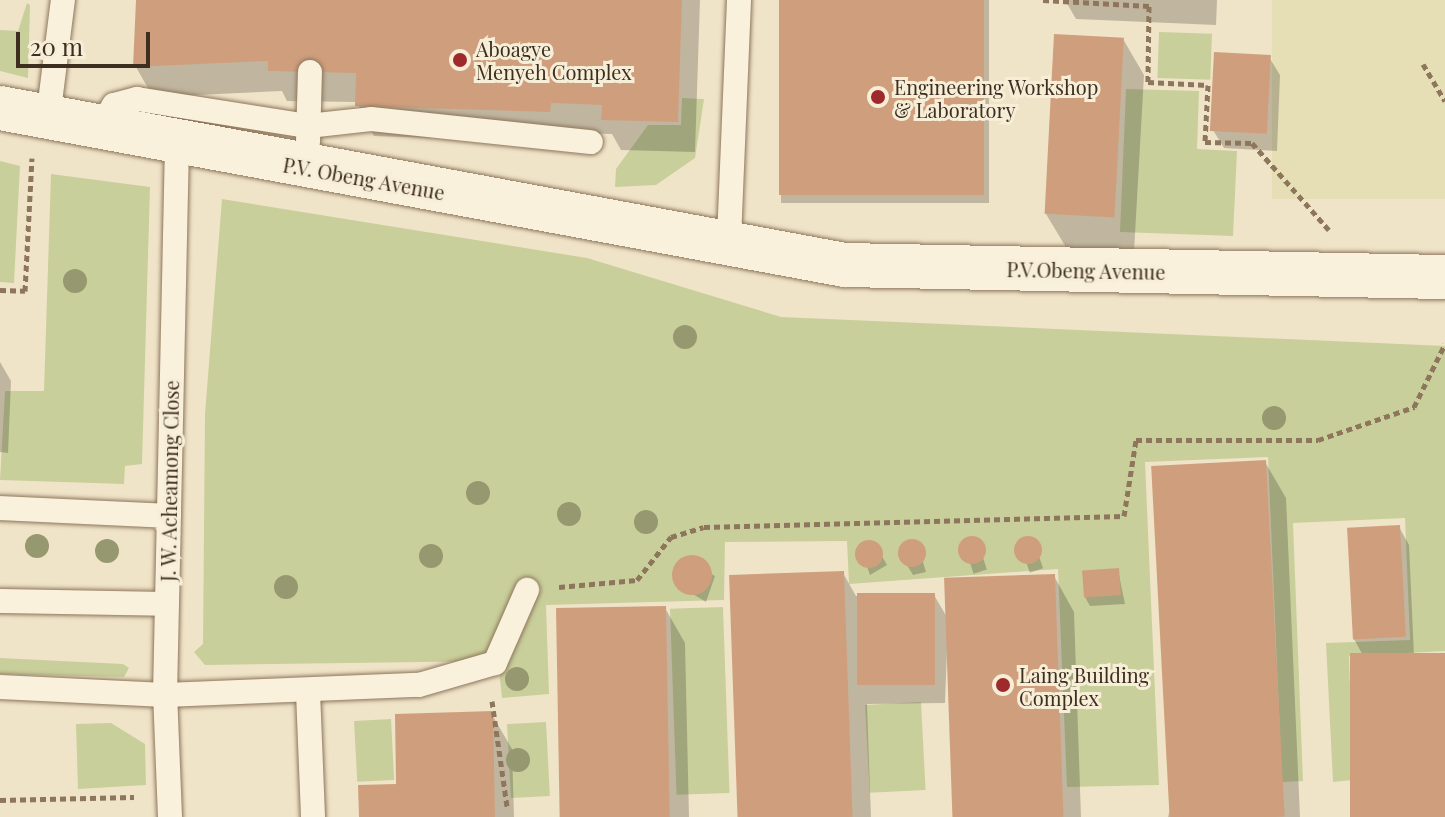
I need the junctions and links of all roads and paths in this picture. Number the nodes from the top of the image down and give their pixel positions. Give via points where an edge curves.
1 (63, 0) edge
2 (739, 0) edge
3 (1043, 0) edge
4 (1423, 64) dead end
5 (310, 72) dead end
6 (1445, 101) edge
7 (0, 108) edge
8 (308, 126) junction
9 (100, 128) junction
10 (40, 137) junction
11 (591, 142) dead end
12 (177, 144) junction
13 (307, 169) junction
14 (729, 239) junction
15 (1365, 275) junction
16 (1445, 277) edge
17 (0, 290) edge
18 (1445, 344) edge
19 (0, 508) edge
20 (169, 516) junction
21 (527, 590) joint
22 (0, 601) edge
23 (167, 604) junction
24 (487, 668) junction
25 (0, 687) edge
26 (308, 692) junction
27 (165, 695) junction
28 (0, 800) edge
29 (168, 807) edge
30 (507, 807) dead end
31 (313, 817) edge

1 - 10 lane
2 - 14 lane
3 - 15 path via 1149,6 1148,82 1208,85 1205,142 1252,143
4 - 6 path
5 - 8 lane
7 - 10 street, P.V. Obeng Avenue
8 - 9 lane via 137,99 114,105
8 - 11 lane via 371,119
8 - 13 lane
9 - 10 street, P.V. Obeng Avenue
9 - 12 street, P.V. Obeng Avenue
10 - 17 path via 25,291
12 - 13 street, P.V. Obeng Avenue
12 - 20 lane, J. W. Acheamong Close
13 - 14 street, P.V. Obeng Avenue
14 - 15 street, P.V.Obeng Avenue via 845,265
15 - 16 street, P.V.Obeng Avenue
18 - 21 path via 1414,407 1318,440 1136,440 1124,516 704,527 671,537 637,580
19 - 20 lane
20 - 23 lane, J. W. Acheamong Close
21 - 24 lane via 500,658
22 - 23 lane
23 - 27 lane, J. W. Acheamong Close
24 - 26 lane via 419,685
24 - 30 path
25 - 27 lane
26 - 27 lane
26 - 31 lane
27 - 29 lane, J. W. Acheamong Close
28 - 29 path

